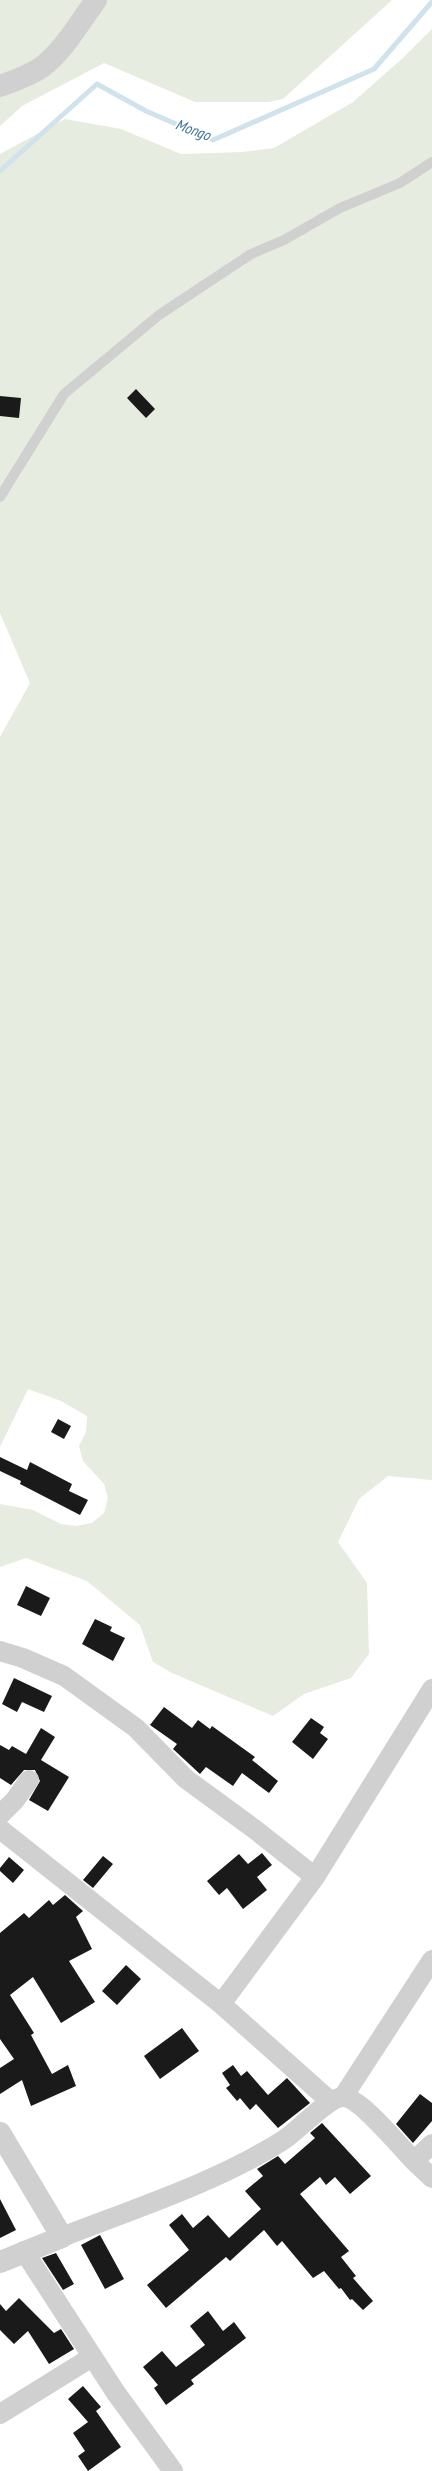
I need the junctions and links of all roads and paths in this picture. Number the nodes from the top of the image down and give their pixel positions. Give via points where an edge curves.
1 (96, 0) edge
2 (0, 86) edge
3 (432, 162) edge
4 (0, 497) edge
5 (0, 1651) edge
6 (432, 1689) edge
7 (29, 1780) dead end
8 (3, 1813) edge
9 (0, 1829) edge
10 (315, 1877) junction
11 (432, 1960) edge
12 (221, 2004) junction
13 (337, 2099) junction
14 (0, 2133) edge
15 (432, 2144) edge
16 (414, 2161) junction
17 (432, 2178) edge
18 (62, 2237) junction
19 (24, 2251) junction
20 (0, 2262) edge
21 (92, 2357) junction
22 (0, 2414) edge
23 (173, 2471) edge

1 - 2 street via 62,47 42,67 27,76
3 - 4 lane via 400,183 340,208 284,240 251,254 159,315 64,394
5 - 10 street via 64,1676 136,1728 186,1779
6 - 10 street
7 - 8 street
9 - 12 street
10 - 12 street
11 - 13 street
12 - 13 street
13 - 16 street via 358,2103
13 - 18 street via 283,2141 244,2162 182,2190
14 - 18 street
15 - 16 street
16 - 17 street
18 - 19 street
19 - 20 street
19 - 21 street
21 - 22 street
21 - 23 street

